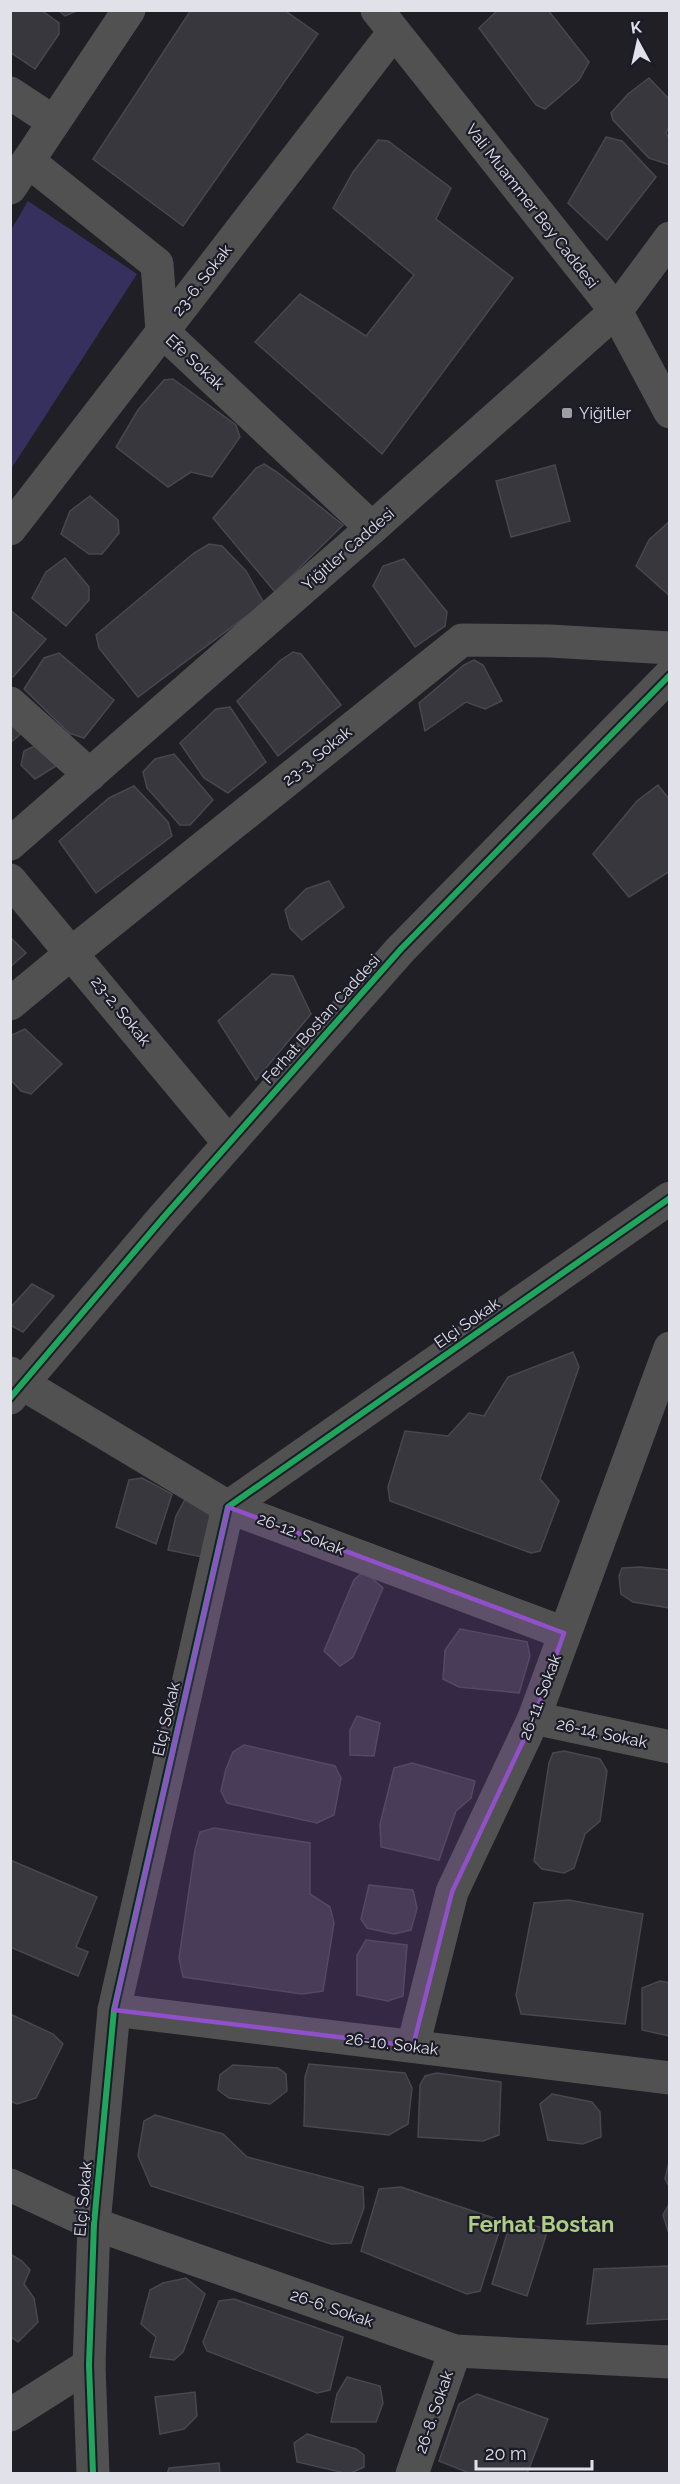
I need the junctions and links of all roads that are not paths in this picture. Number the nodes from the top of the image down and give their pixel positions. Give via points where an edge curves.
1 (129, 10) edge
2 (386, 21) edge
3 (10, 93) edge
4 (54, 122) junction
5 (19, 175) edge
6 (669, 238) edge
7 (616, 311) junction
8 (162, 331) junction
9 (669, 412) edge
10 (372, 528) junction
11 (10, 529) edge
12 (669, 648) edge
13 (669, 675) edge
14 (10, 703) edge
15 (90, 775) junction
16 (10, 844) edge
17 (10, 879) edge
18 (73, 952) junction
19 (10, 1004) edge
20 (229, 1143) junction
21 (669, 1198) edge
22 (669, 1348) edge
23 (15, 1385) edge
24 (228, 1507) junction
25 (564, 1633) junction
26 (534, 1718) junction
27 (669, 1747) edge
28 (114, 2010) junction
29 (413, 2046) junction
30 (669, 2078) edge
31 (10, 2185) edge
32 (93, 2224) junction
33 (455, 2351) junction
34 (669, 2362) edge
35 (89, 2365) junction
36 (10, 2415) edge
37 (93, 2474) edge
38 (412, 2474) edge

1 - 4 street
2 - 7 street, Vali Muammer Bey Caddesi
2 - 8 street, 23-6. Sokak
3 - 4 street
4 - 5 street
5 - 8 street, Efe Sokak via 157,264
6 - 7 street, Yiğitler Caddesi
7 - 9 street, Vali Muammer Bey Caddesi
7 - 10 street, Yiğitler Caddesi
8 - 10 street, Efe Sokak
8 - 11 street, 23-6. Sokak
10 - 15 street, Yiğitler Caddesi
12 - 18 street, 23-3. Sokak via 462,640
13 - 20 street, Ferhat Bostan Caddesi via 401,949
14 - 15 street
15 - 16 street, Yiğitler Caddesi
17 - 18 street, 23-2. Sokak
18 - 19 street, 23-3. Sokak
18 - 20 street, 23-2. Sokak
20 - 23 street, Ferhat Bostan Caddesi
21 - 24 street, Elçi Sokak
22 - 25 street, 26-11. Sokak
23 - 24 street, 26-12. Sokak
24 - 25 street, 26-12. Sokak
24 - 28 street, Elçi Sokak
25 - 26 street, 26-11. Sokak
26 - 27 street, 26-14. Sokak
26 - 29 street, 26-11. Sokak via 452,1892
28 - 29 street, 26-10. Sokak
28 - 32 street, Elçi Sokak
29 - 30 street, 26-10. Sokak
31 - 32 street, 26-6. Sokak
32 - 33 street, 26-6. Sokak
32 - 35 street, Elçi Sokak
33 - 34 street, 26-6. Sokak
33 - 38 street, 26-8. Sokak
35 - 36 street
35 - 37 street, Elçi Sokak

